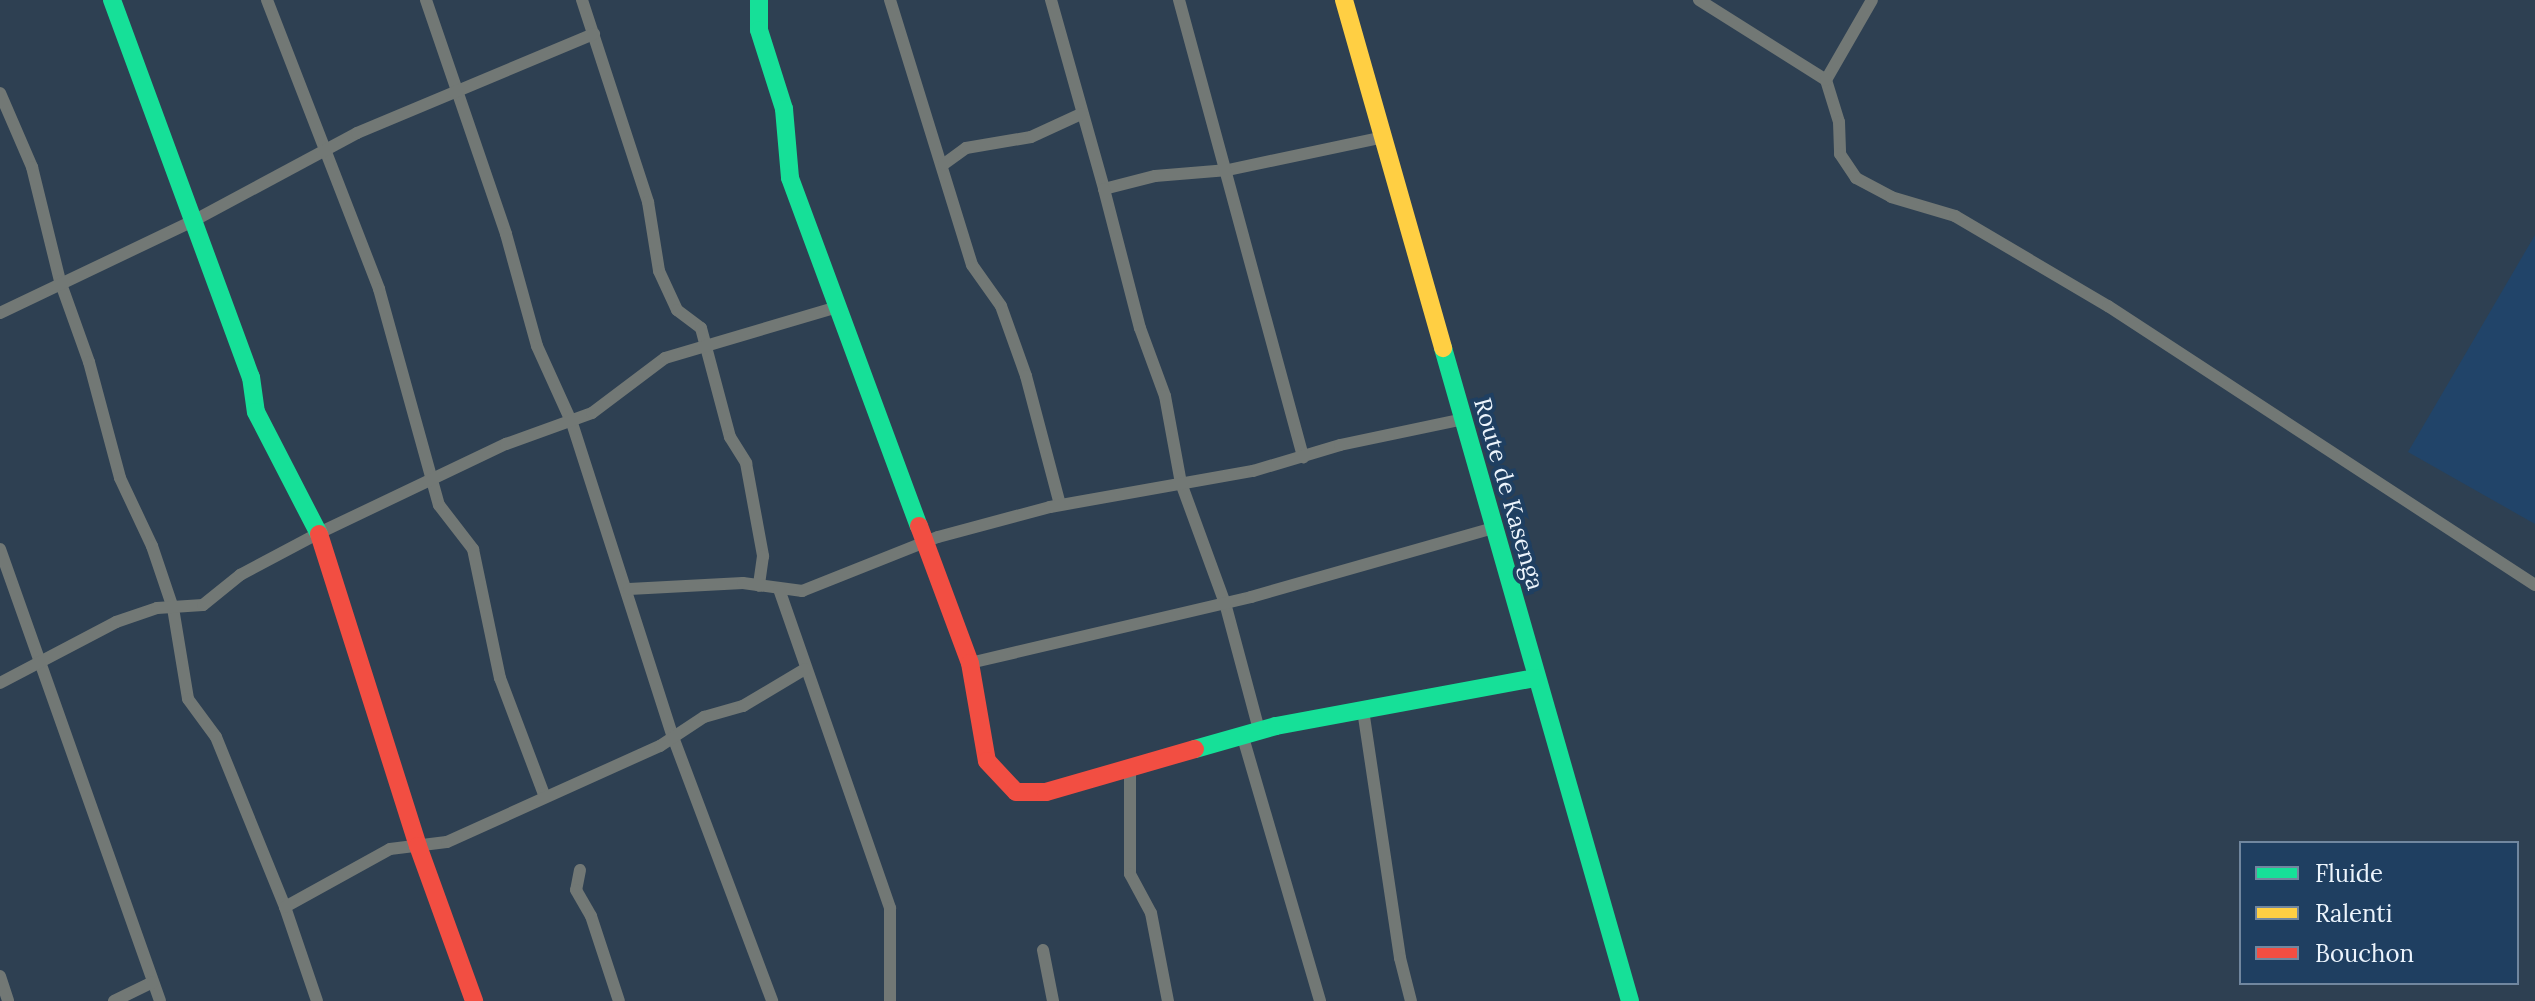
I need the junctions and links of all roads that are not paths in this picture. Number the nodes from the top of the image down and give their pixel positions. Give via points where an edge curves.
1 (112, 0) edge
2 (267, 0) edge
3 (426, 0) edge
4 (582, 0) edge
5 (759, 0) edge
6 (890, 0) edge
7 (1051, 0) edge
8 (1179, 0) edge
9 (1344, 0) edge
10 (1699, 0) edge
11 (1872, 0) edge
12 (594, 34) junction
13 (1826, 80) junction
14 (459, 91) junction
15 (0, 93) edge
16 (1081, 114) junction
17 (1384, 137) junction
18 (327, 150) junction
19 (944, 164) junction
20 (1228, 170) junction
21 (1104, 189) junction
22 (195, 220) junction
23 (60, 281) junction
24 (837, 307) junction
25 (0, 313) edge
26 (707, 344) junction
27 (1463, 419) junction
28 (572, 423) junction
29 (1303, 457) junction
30 (433, 481) junction
31 (1181, 483) junction
32 (1060, 505) junction
33 (1494, 528) junction
34 (319, 533) junction
35 (925, 545) junction
36 (0, 549) edge
37 (2535, 585) edge
38 (759, 586) junction
39 (629, 589) junction
40 (779, 589) junction
41 (1225, 603) junction
42 (173, 608) junction
43 (970, 663) junction
44 (41, 665) junction
45 (805, 669) junction
46 (1536, 678) junction
47 (0, 683) edge
48 (1363, 710) junction
49 (1250, 732) junction
50 (673, 737) junction
51 (1130, 768) junction
52 (545, 797) junction
53 (418, 846) junction
54 (580, 870) dead end
55 (285, 907) junction
56 (1043, 950) dead end
57 (0, 976) edge
58 (153, 982) junction
59 (8, 1001) edge
60 (114, 1001) edge
61 (160, 1001) edge
62 (317, 1001) edge
63 (474, 1001) edge
64 (619, 1001) edge
65 (772, 1001) edge
66 (890, 1001) edge
67 (1053, 1001) edge
68 (1168, 1001) edge
69 (1320, 1001) edge
70 (1411, 1001) edge
71 (1630, 1001) edge

1 - 22 main road
2 - 18 street
3 - 14 street
4 - 12 street
5 - 24 main road via 757,22 784,109 790,178
6 - 19 street
7 - 16 street
8 - 20 street
9 - 17 main road, Route de Kasenga
10 - 13 street
11 - 13 street
12 - 14 street
12 - 26 street via 648,202 659,271 677,310 701,328
13 - 37 street via 1839,122 1840,154 1856,178 1891,197 1955,216 2108,306
14 - 18 street
14 - 28 street via 537,346
15 - 23 street via 32,167
16 - 19 street via 1031,137 966,148
16 - 21 street
17 - 20 street
17 - 27 main road, Route de Kasenga
18 - 22 street
18 - 30 street via 379,289
19 - 32 street via 972,265 1001,306 1026,376
20 - 21 street via 1155,176
20 - 29 street
21 - 31 street via 1140,328 1165,396
22 - 23 street
22 - 34 main road via 237,351 251,377 256,412
23 - 25 street
23 - 42 street via 89,362 120,478
24 - 26 street
24 - 35 main road
26 - 28 street via 643,371 601,407
26 - 38 street via 730,437 751,479 763,556
27 - 29 street
27 - 33 main road, Route de Kasenga
28 - 30 street via 506,444
28 - 39 street
29 - 31 street
30 - 34 street
30 - 52 street via 439,505 473,549 500,678
31 - 32 street
31 - 41 street
32 - 35 street
33 - 41 street
33 - 46 main road, Route de Kasenga
34 - 42 street via 240,575 203,605
34 - 53 main road
35 - 40 street via 812,588
35 - 43 main road
36 - 44 street
38 - 39 street
38 - 40 street
39 - 50 street
40 - 45 street
41 - 43 street
41 - 49 street
42 - 44 street via 116,622
42 - 55 street via 188,699 216,737
43 - 51 main road via 987,761 1016,792 1046,792
44 - 47 street
44 - 58 street
45 - 50 street via 743,706 704,717
45 - 66 street via 890,908
46 - 48 main road
46 - 71 main road, Route de Kasenga
48 - 49 main road
48 - 70 street
49 - 51 main road
49 - 69 street
50 - 52 street
50 - 65 street
51 - 68 street via 1130,874 1151,913
52 - 53 street via 447,842
53 - 55 street via 390,849
53 - 63 main road
54 - 64 street via 576,890 591,916
55 - 62 street
56 - 67 street
57 - 59 street
58 - 60 street
58 - 61 street

